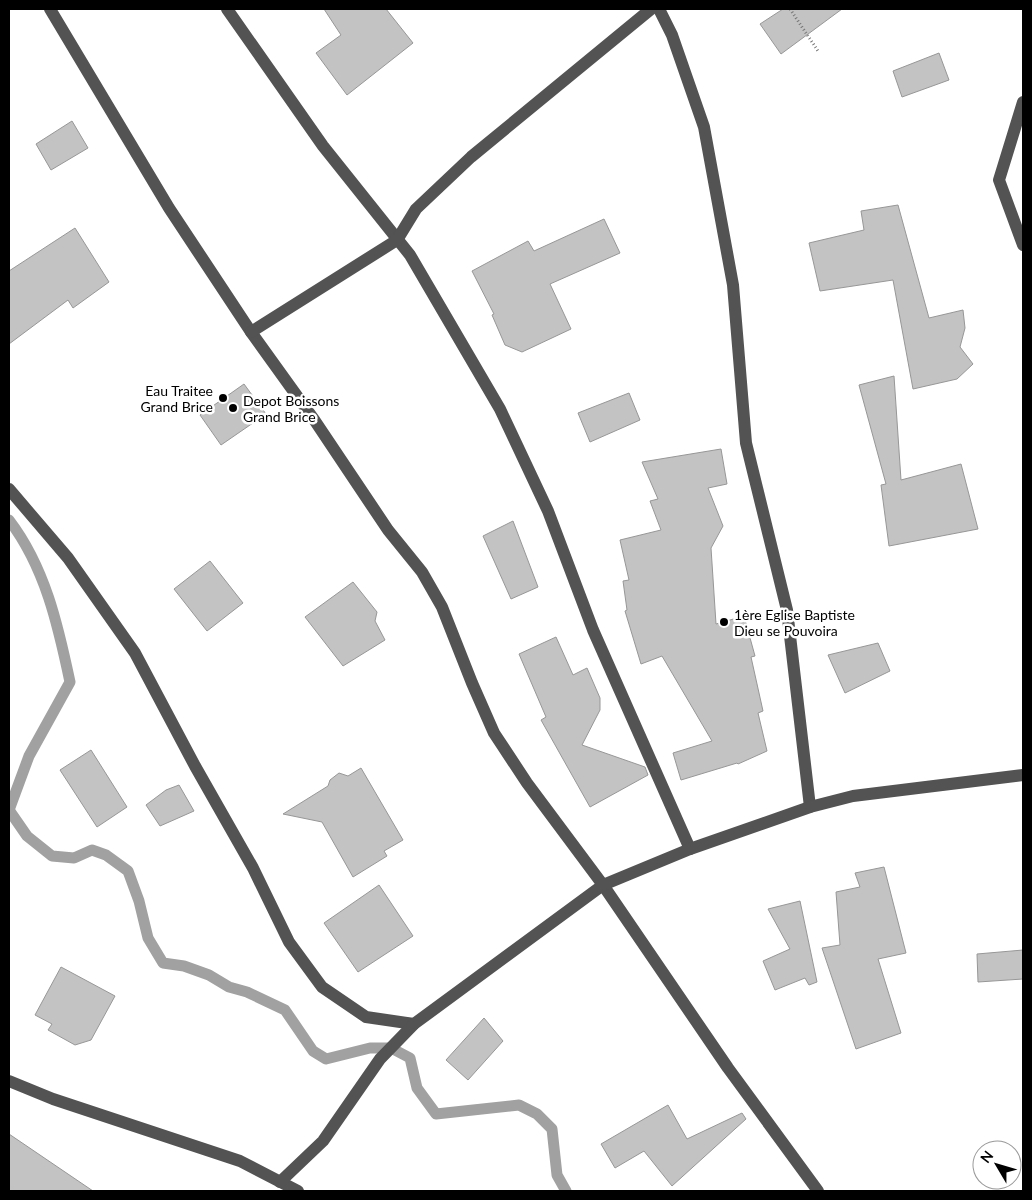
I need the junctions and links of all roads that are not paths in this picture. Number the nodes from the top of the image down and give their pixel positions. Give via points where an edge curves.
1 (50, 9) edge
2 (227, 9) edge
3 (651, 9) edge
4 (659, 9) edge
5 (1023, 102) edge
6 (397, 240) junction
7 (1023, 245) edge
8 (251, 332) junction
9 (9, 489) edge
10 (1023, 775) edge
11 (810, 807) junction
12 (690, 849) junction
13 (603, 886) junction
14 (414, 1024) junction
15 (9, 1081) edge
16 (280, 1182) junction
17 (298, 1191) edge
18 (818, 1191) edge

1 - 8 street via 169,208
2 - 6 street via 323,146
3 - 6 street via 471,157 416,210
4 - 11 street via 672,35 704,127 733,285 746,443 787,610
5 - 7 street via 999,180
6 - 8 street
6 - 12 street via 410,255 500,409 548,511 593,630
8 - 13 street via 315,420 388,530 422,572 442,607 494,733 526,784
9 - 14 street via 68,558 135,653 253,868 289,942 322,986 366,1017
10 - 11 street via 853,796
11 - 12 street
12 - 13 street
13 - 14 street
13 - 18 street via 728,1068
14 - 16 street via 380,1059 323,1141
15 - 16 street via 53,1099 240,1161
16 - 17 street

